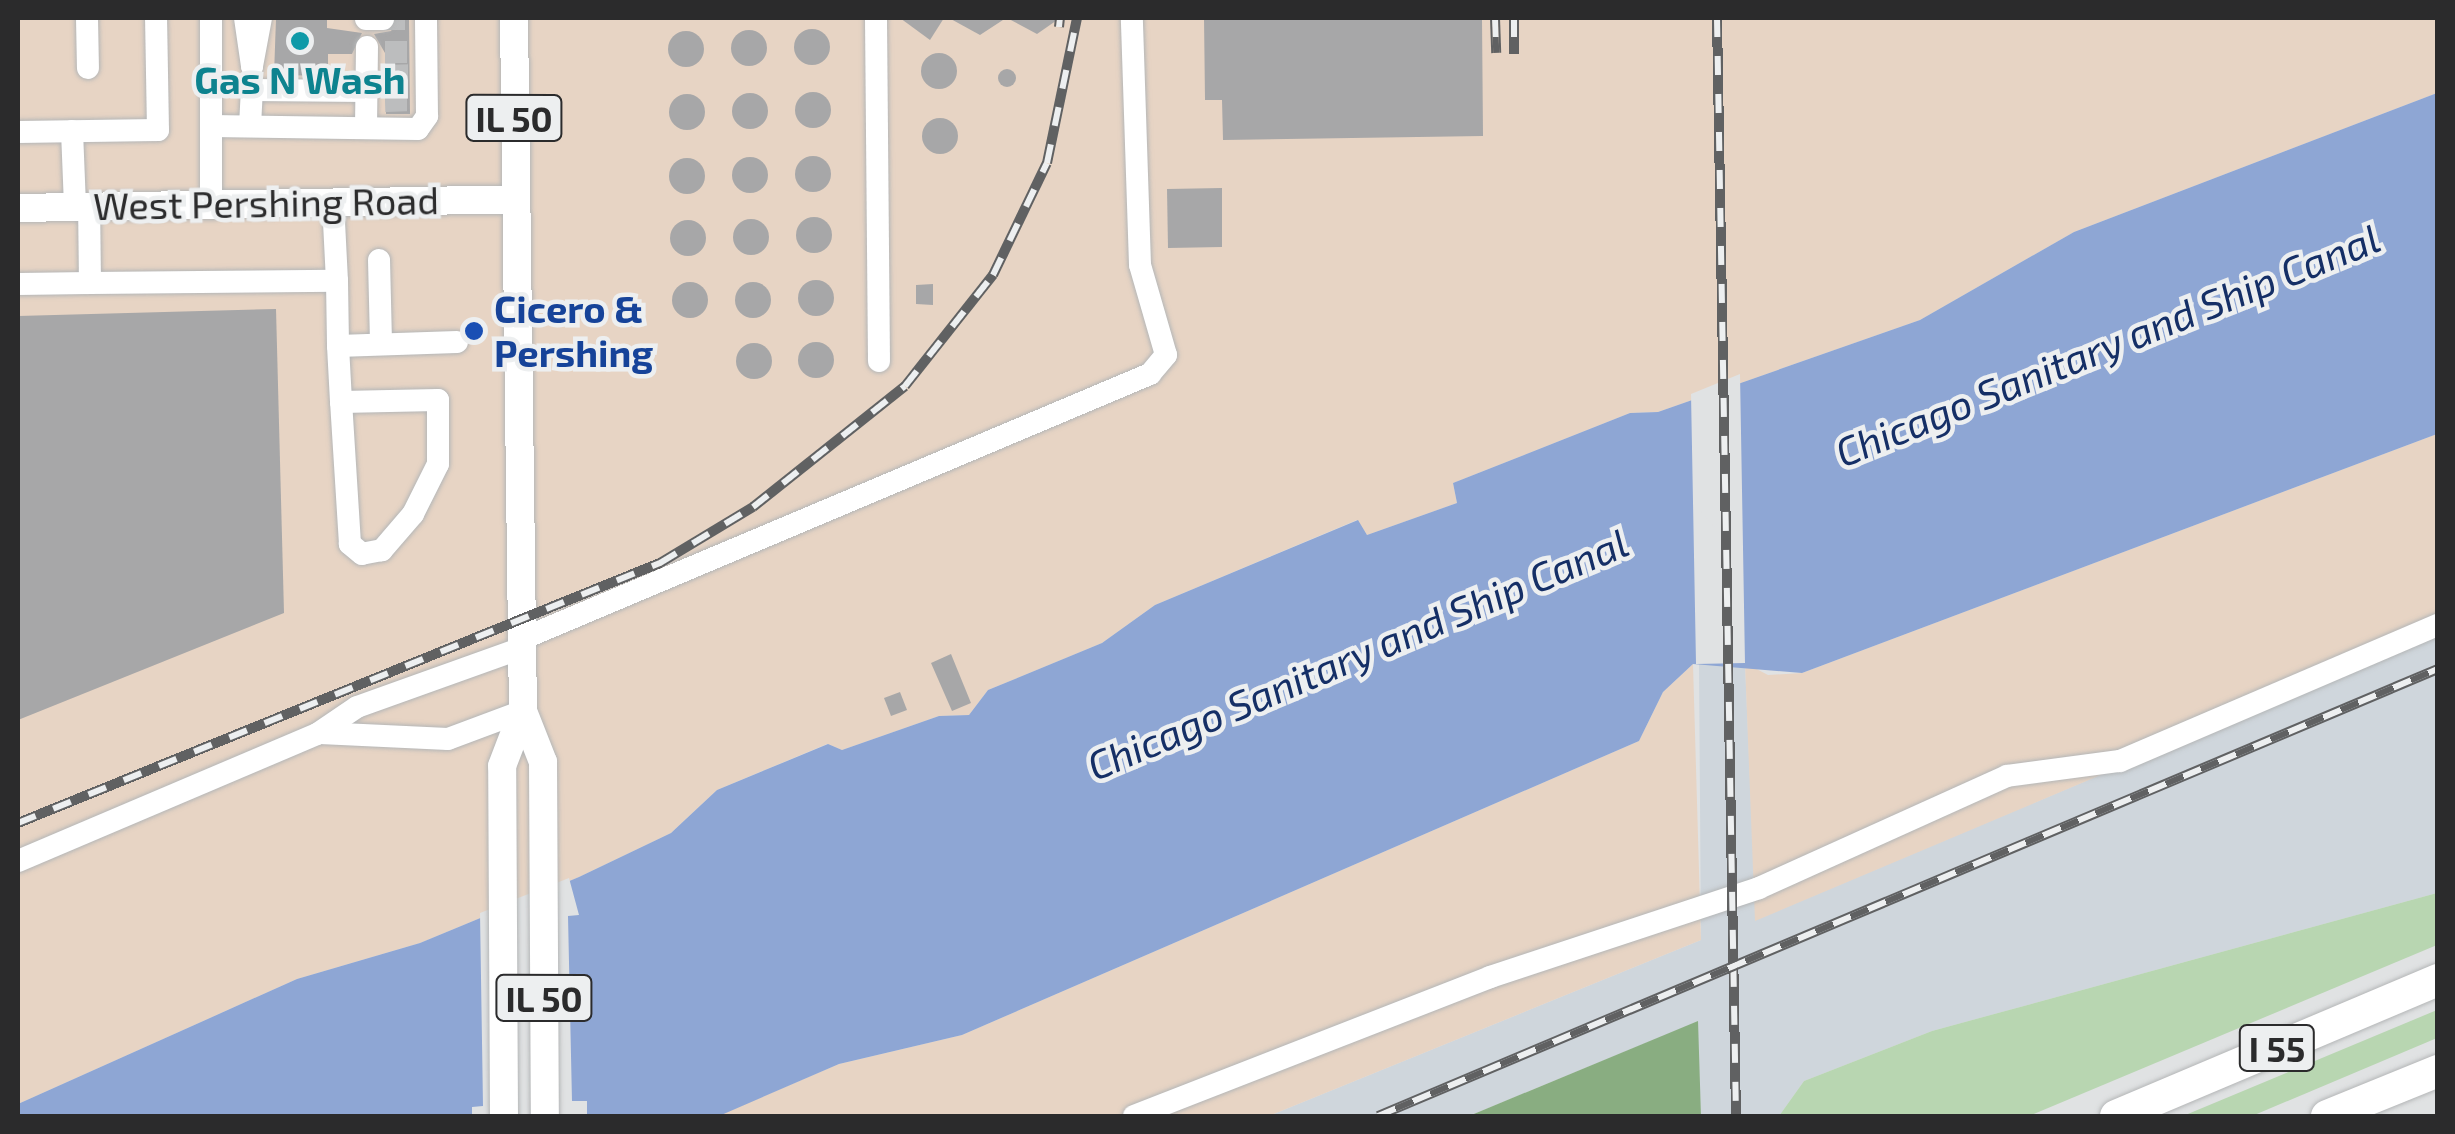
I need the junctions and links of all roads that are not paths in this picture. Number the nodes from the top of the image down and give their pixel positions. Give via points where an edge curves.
1 (87, 18) edge
2 (156, 18) edge
3 (211, 18) edge
4 (246, 18) edge
5 (260, 18) edge
6 (420, 18) edge
7 (514, 18) edge
8 (876, 18) edge
9 (1132, 18) edge
10 (372, 56) edge
11 (252, 66) junction
12 (88, 68) dead end
13 (252, 90) junction
14 (211, 126) junction
15 (250, 126) junction
16 (366, 128) junction
17 (72, 131) junction
18 (18, 132) edge
19 (514, 199) junction
20 (334, 202) junction
21 (212, 204) junction
22 (82, 207) junction
23 (18, 208) edge
24 (379, 260) dead end
25 (336, 281) junction
26 (90, 282) junction
27 (18, 284) edge
28 (457, 342) dead end
29 (381, 344) junction
30 (338, 346) junction
31 (879, 361) dead end
32 (341, 402) junction
33 (2438, 625) edge
34 (522, 643) junction
35 (523, 711) junction
36 (317, 734) junction
37 (18, 861) edge
38 (2438, 980) edge
39 (2438, 1072) edge
40 (504, 1116) edge
41 (545, 1116) edge
42 (1134, 1116) edge
43 (2116, 1116) edge
44 (2327, 1116) edge
45 (2355, 1116) edge

1 - 12 lane
2 - 17 lane via 158,130
3 - 14 lane
4 - 11 lane
5 - 11 lane
6 - 16 lane via 418,129
7 - 19 main road, IL 50
8 - 31 lane
9 - 34 lane via 1140,265 1166,355 1150,374
10 - 13 lane
10 - 16 lane
11 - 13 lane
13 - 15 lane
14 - 15 lane
14 - 21 lane
15 - 16 lane
17 - 18 lane
17 - 22 lane
19 - 20 main road, West Pershing Road
19 - 34 main road, IL 50
20 - 21 main road, West Pershing Road
20 - 25 lane
21 - 22 main road, West Pershing Road
22 - 23 main road, West Pershing Road
22 - 26 lane
24 - 29 lane
25 - 26 lane
25 - 30 lane
26 - 27 lane
28 - 29 lane
29 - 30 lane
30 - 32 lane
32 - 32 lane via 438,400 438,464 413,514 382,550 362,554 350,544
33 - 42 lane via 2120,760 2007,776 1758,888 1472,984
34 - 35 main road, IL 50
34 - 36 lane via 357,707
35 - 36 lane via 448,739
35 - 40 main road, IL 50 via 502,766
35 - 41 main road, IL 50 via 543,762
36 - 37 lane
38 - 43 highway, I 55
39 - 44 highway, I 55
39 - 45 highway

